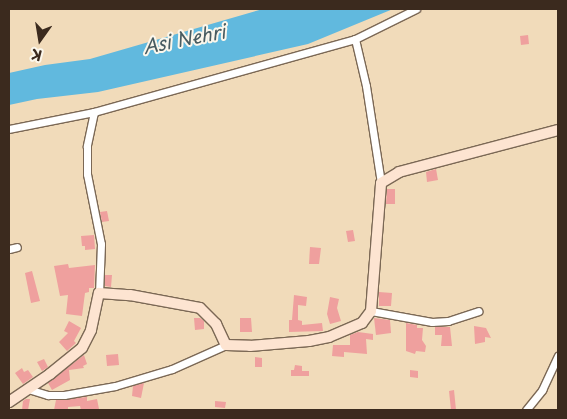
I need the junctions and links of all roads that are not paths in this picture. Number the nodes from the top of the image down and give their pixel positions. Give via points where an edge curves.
1 (416, 9) edge
2 (355, 39) junction
3 (94, 112) junction
4 (9, 129) edge
5 (558, 130) edge
6 (381, 183) junction
7 (17, 247) dead end
8 (9, 249) edge
9 (100, 293) junction
10 (478, 311) dead end
11 (371, 312) junction
12 (226, 345) junction
13 (558, 356) edge
14 (28, 389) junction
15 (9, 402) edge
16 (526, 410) edge

1 - 2 street
2 - 3 street
2 - 6 street
3 - 4 street
3 - 9 street via 87,146 88,174 101,244
5 - 6 street via 399,172
6 - 11 street
7 - 8 street
9 - 12 street via 200,308 216,324
9 - 14 street via 91,330 82,348
10 - 11 street via 448,321 432,322
11 - 12 street via 362,322 329,337 285,344
12 - 14 street via 172,369 115,386 64,395 48,395
13 - 16 street via 542,390
14 - 15 street

